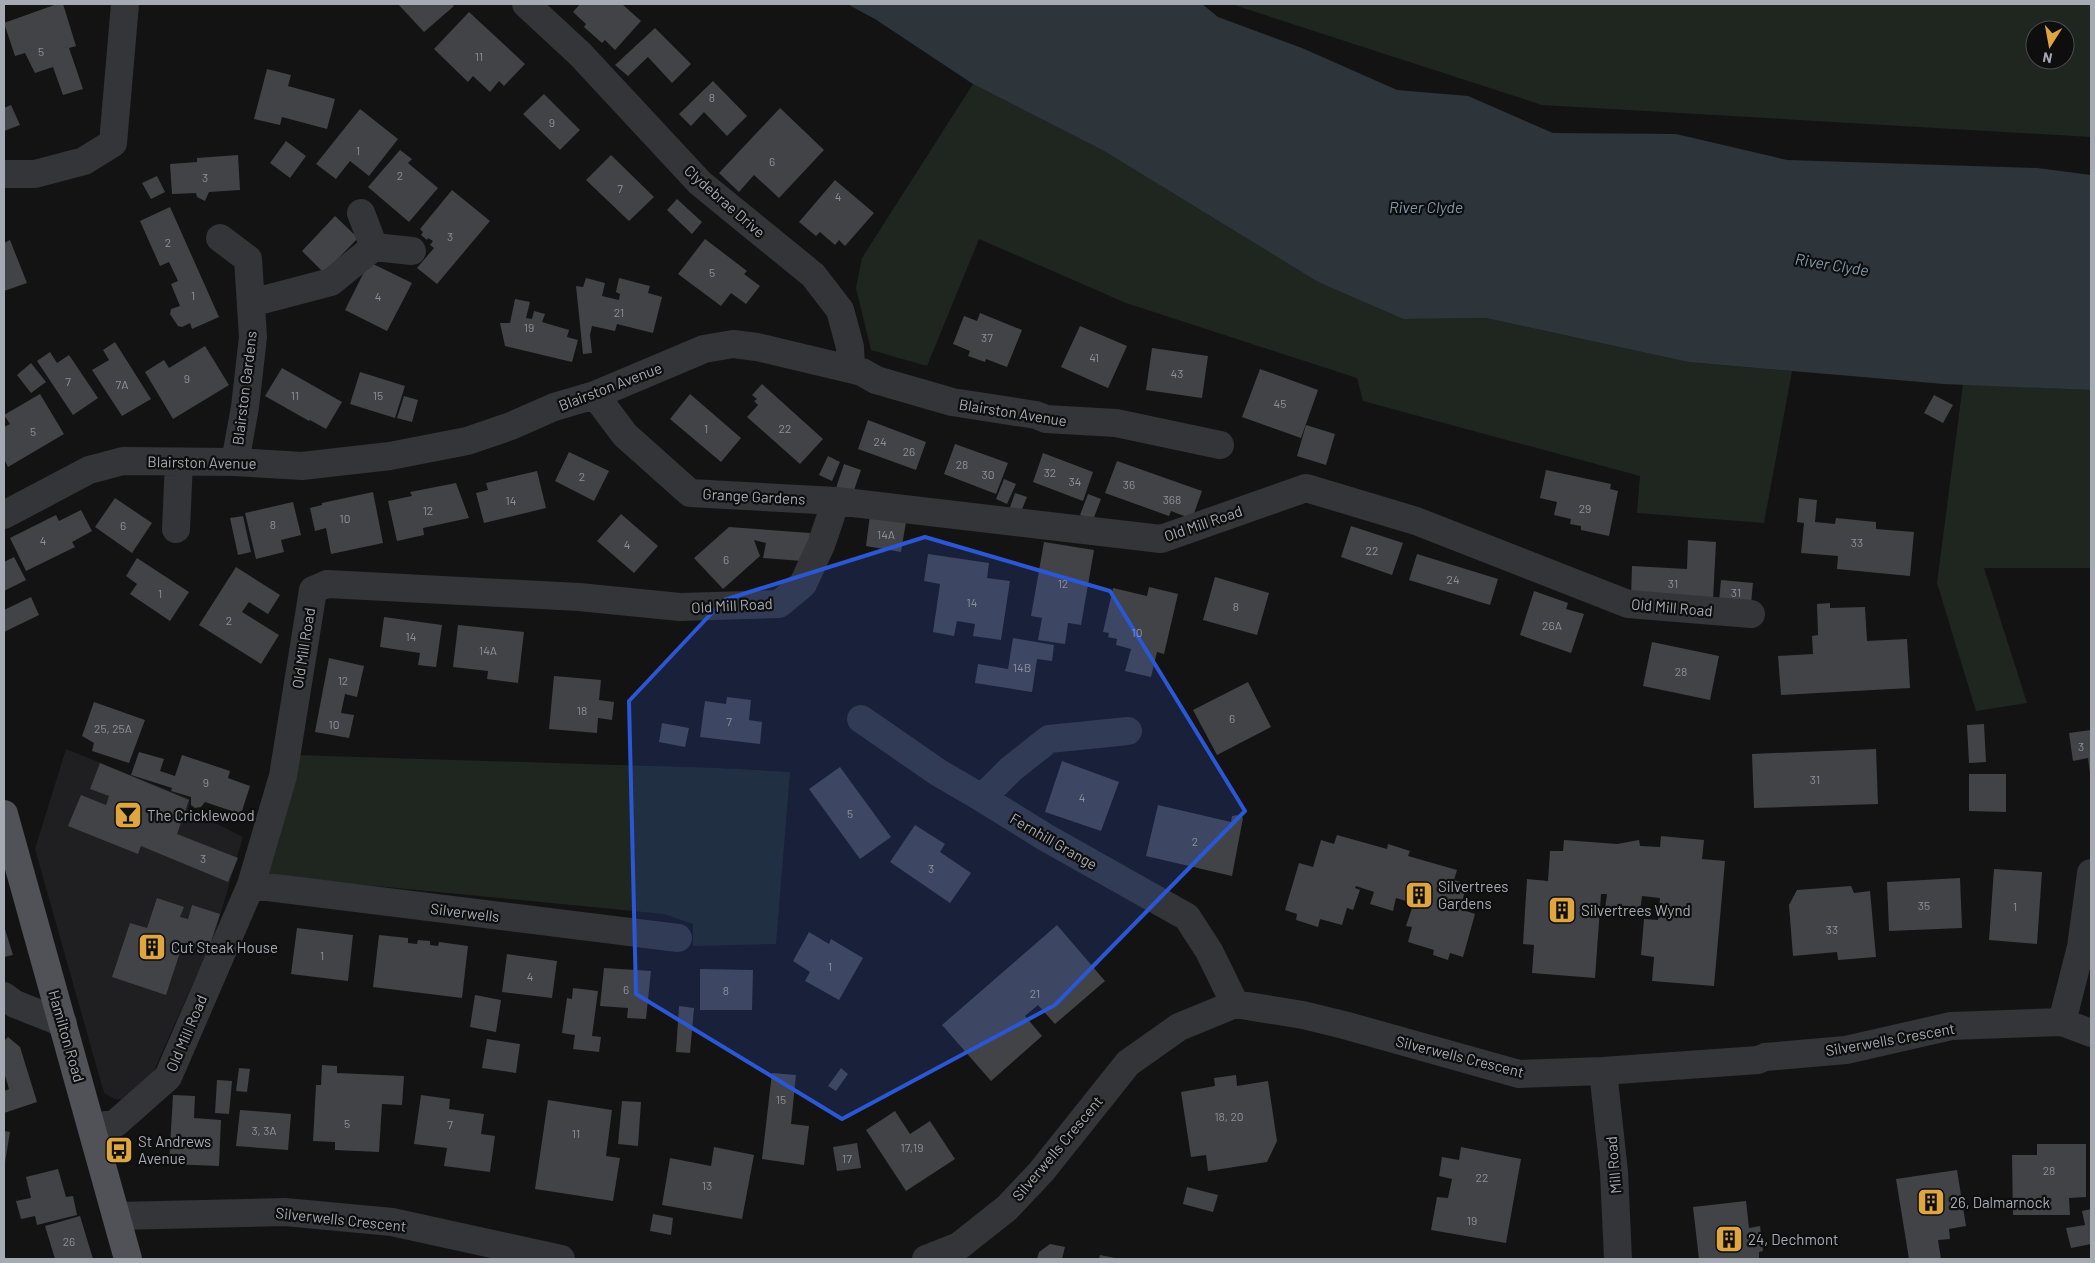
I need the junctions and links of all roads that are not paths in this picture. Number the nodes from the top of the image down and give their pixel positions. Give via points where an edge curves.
1 (126, 4) edge
2 (526, 4) edge
3 (4, 174) edge
4 (361, 213) dead end
5 (220, 238) dead end
6 (374, 247) junction
7 (412, 250) dead end
8 (251, 304) junction
9 (851, 369) junction
10 (595, 395) junction
11 (1220, 445) dead end
12 (179, 462) junction
13 (234, 462) junction
14 (836, 501) junction
15 (4, 515) edge
16 (176, 529) dead end
17 (1752, 614) dead end
18 (861, 719) dead end
19 (1128, 731) dead end
20 (982, 798) junction
21 (4, 814) edge
22 (2091, 873) edge
23 (251, 885) junction
24 (678, 938) dead end
25 (4, 996) edge
26 (1235, 1004) junction
27 (2062, 1022) junction
28 (63, 1023) junction
29 (2091, 1033) edge
30 (1603, 1071) junction
31 (93, 1128) junction
32 (117, 1216) junction
33 (128, 1259) edge
34 (561, 1259) edge
35 (926, 1259) edge
36 (1618, 1259) edge

1 - 3 street via 113,143 84,161 35,174
2 - 9 street, Clydebrae Drive via 580,54 700,183 813,274 840,310 850,347
4 - 6 street
5 - 8 street, Blairston Gardens via 248,259
6 - 7 street
6 - 8 street via 331,282
8 - 13 street, Blairston Gardens via 253,337 245,408
9 - 10 street, Blairston Avenue via 733,344 704,349
9 - 11 street, Blairston Avenue via 876,380 952,402 1046,419 1116,423
10 - 13 street, Blairston Avenue via 554,407 467,441 390,456 302,466
10 - 14 street, Grange Gardens via 625,435 690,493
12 - 13 street, Blairston Avenue
12 - 15 street, Blairston Avenue via 123,461 89,470
12 - 16 street
14 - 17 street, Old Mill Road via 1161,539 1306,488 1416,521 1628,604
14 - 23 street, Old Mill Road via 803,584 779,604 680,608 579,597 361,585 327,584 313,590 282,776
18 - 20 street, Fernhill Grange via 939,773
19 - 20 street via 1049,739 1011,769
20 - 26 street, Fernhill Grange via 1187,917 1209,951
21 - 28 main road, Hamilton Road
22 - 27 street via 2081,947
23 - 24 street, Silverwells
23 - 31 street, Old Mill Road via 168,1077 116,1123
25 - 28 street via 15,1004
26 - 30 street, Silverwells Crescent via 1344,1025 1519,1074
26 - 35 street, Silverwells Crescent via 1179,1027 1128,1064 1041,1172 1007,1208 959,1246
27 - 29 street, Silverwells Crescent
27 - 30 street, Silverwells Crescent via 1951,1026 1846,1050
28 - 31 main road, Hamilton Road
30 - 36 street, Mill Road via 1614,1172
31 - 32 main road, Hamilton Road
32 - 33 main road, Hamilton Road
32 - 34 street, Silverwells Crescent via 285,1212 392,1222

